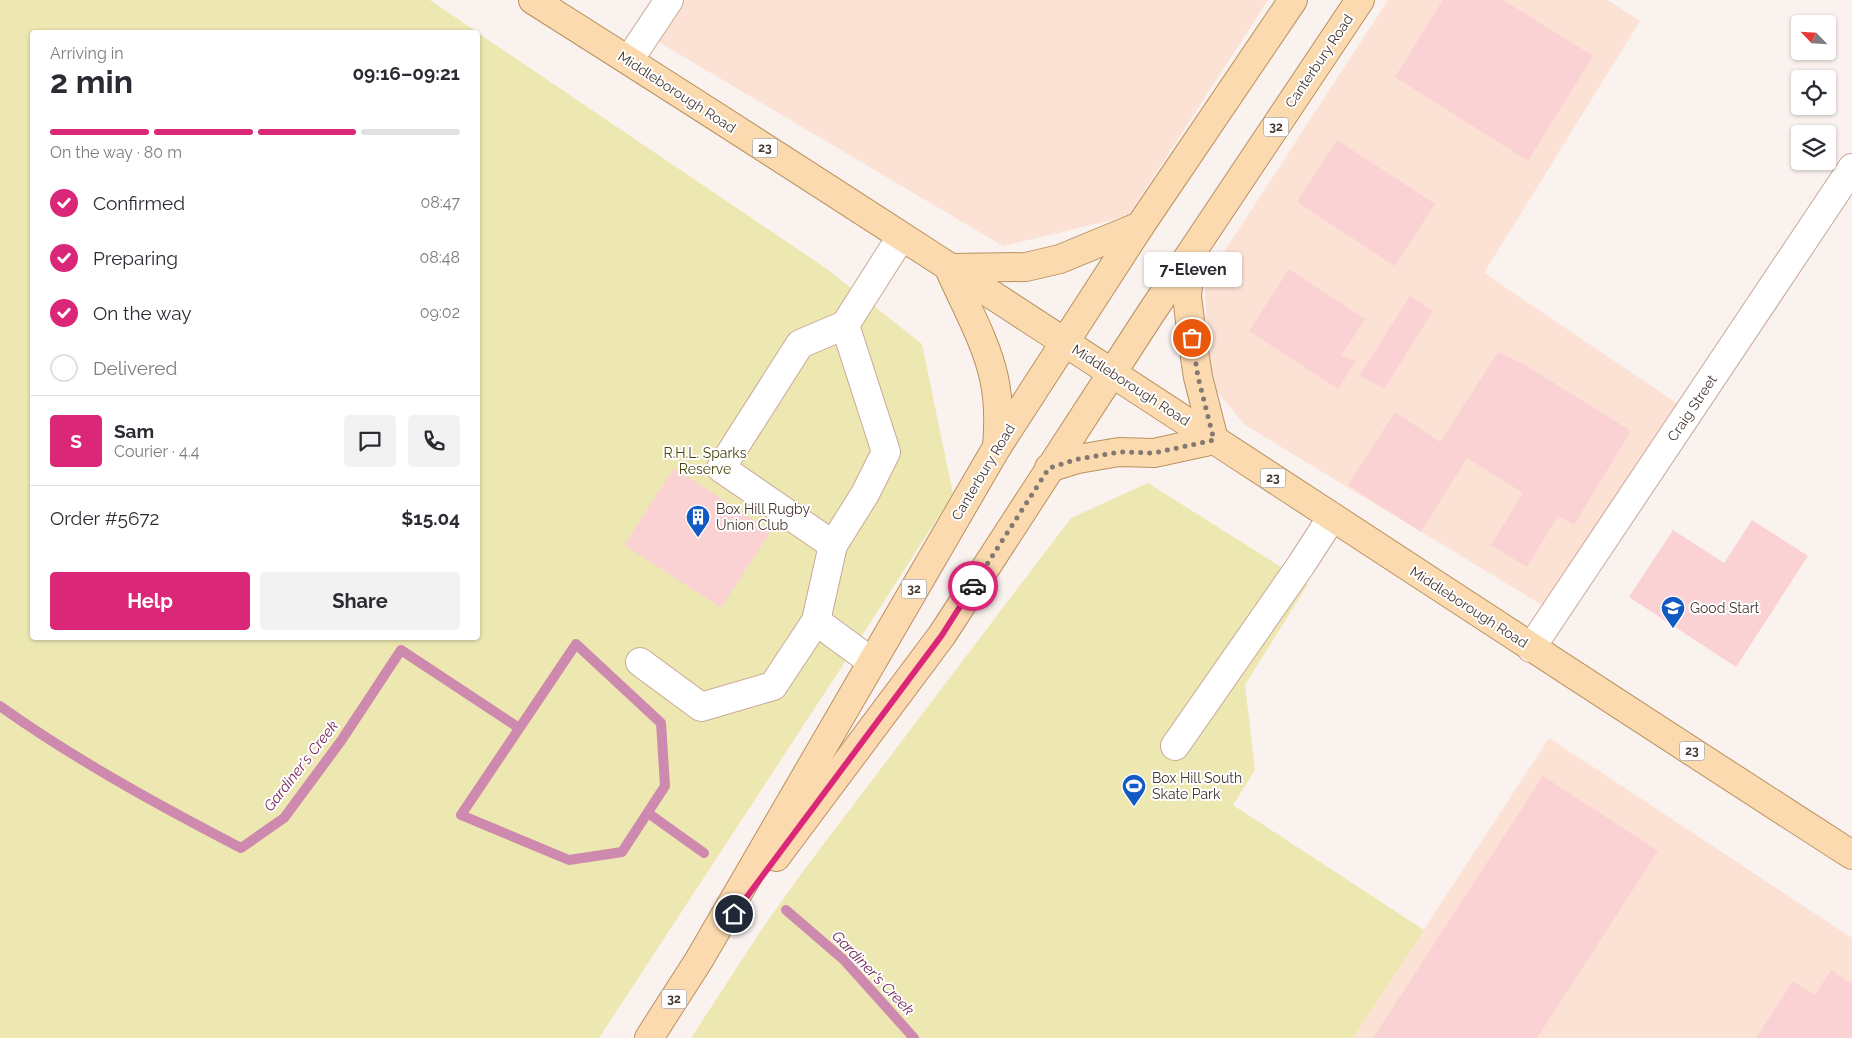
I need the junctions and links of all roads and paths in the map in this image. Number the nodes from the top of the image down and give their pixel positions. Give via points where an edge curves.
1 (533, 0) edge
2 (669, 0) edge
3 (1294, 0) edge
4 (1360, 0) edge
5 (628, 60) junction
6 (1852, 168) edge
7 (1140, 226) junction
8 (901, 237) junction
9 (1192, 254) junction
10 (949, 268) junction
11 (845, 325) junction
12 (1066, 343) junction
13 (1112, 373) junction
14 (1214, 440) junction
15 (997, 447) junction
16 (1049, 468) junction
17 (1332, 517) junction
18 (833, 545) junction
19 (816, 621) junction
20 (1531, 648) junction
21 (640, 662) dead end
22 (872, 662) junction
23 (1175, 746) dead end
24 (1852, 855) edge
25 (699, 960) junction
26 (649, 1038) edge

1 - 5 main road, Middleborough Road / 23
2 - 5 street
3 - 7 main road, Canterbury Road / 32
4 - 9 main road, Canterbury Road / 32
5 - 8 main road, Middleborough Road / 23
6 - 20 street, Craig Street
7 - 10 main road via 1060,259 1026,267
7 - 12 main road, Canterbury Road / 32
8 - 10 main road, Middleborough Road / 23
8 - 11 street
9 - 13 main road, Canterbury Road / 32
9 - 14 main road via 1187,296 1198,377
10 - 12 main road, Middleborough Road / 23
10 - 15 main road via 994,378 999,416
11 - 18 street via 886,452 865,494
11 - 18 street via 800,344 721,468
12 - 13 main road, Middleborough Road / 23
12 - 15 main road, Canterbury Road / 32
13 - 14 main road, Middleborough Road / 23
13 - 16 main road, Canterbury Road / 32
14 - 16 main road via 1154,453 1119,452
14 - 17 main road, Middleborough Road / 23
15 - 22 main road, Canterbury Road / 32
16 - 25 main road, Canterbury Road / 32 via 942,635
17 - 20 main road, Middleborough Road / 23
17 - 23 street
18 - 19 street
19 - 21 street via 773,686 701,707
19 - 22 street
20 - 24 main road, Middleborough Road / 23
22 - 25 main road, Canterbury Road / 32
25 - 26 main road, Canterbury Road / 32

